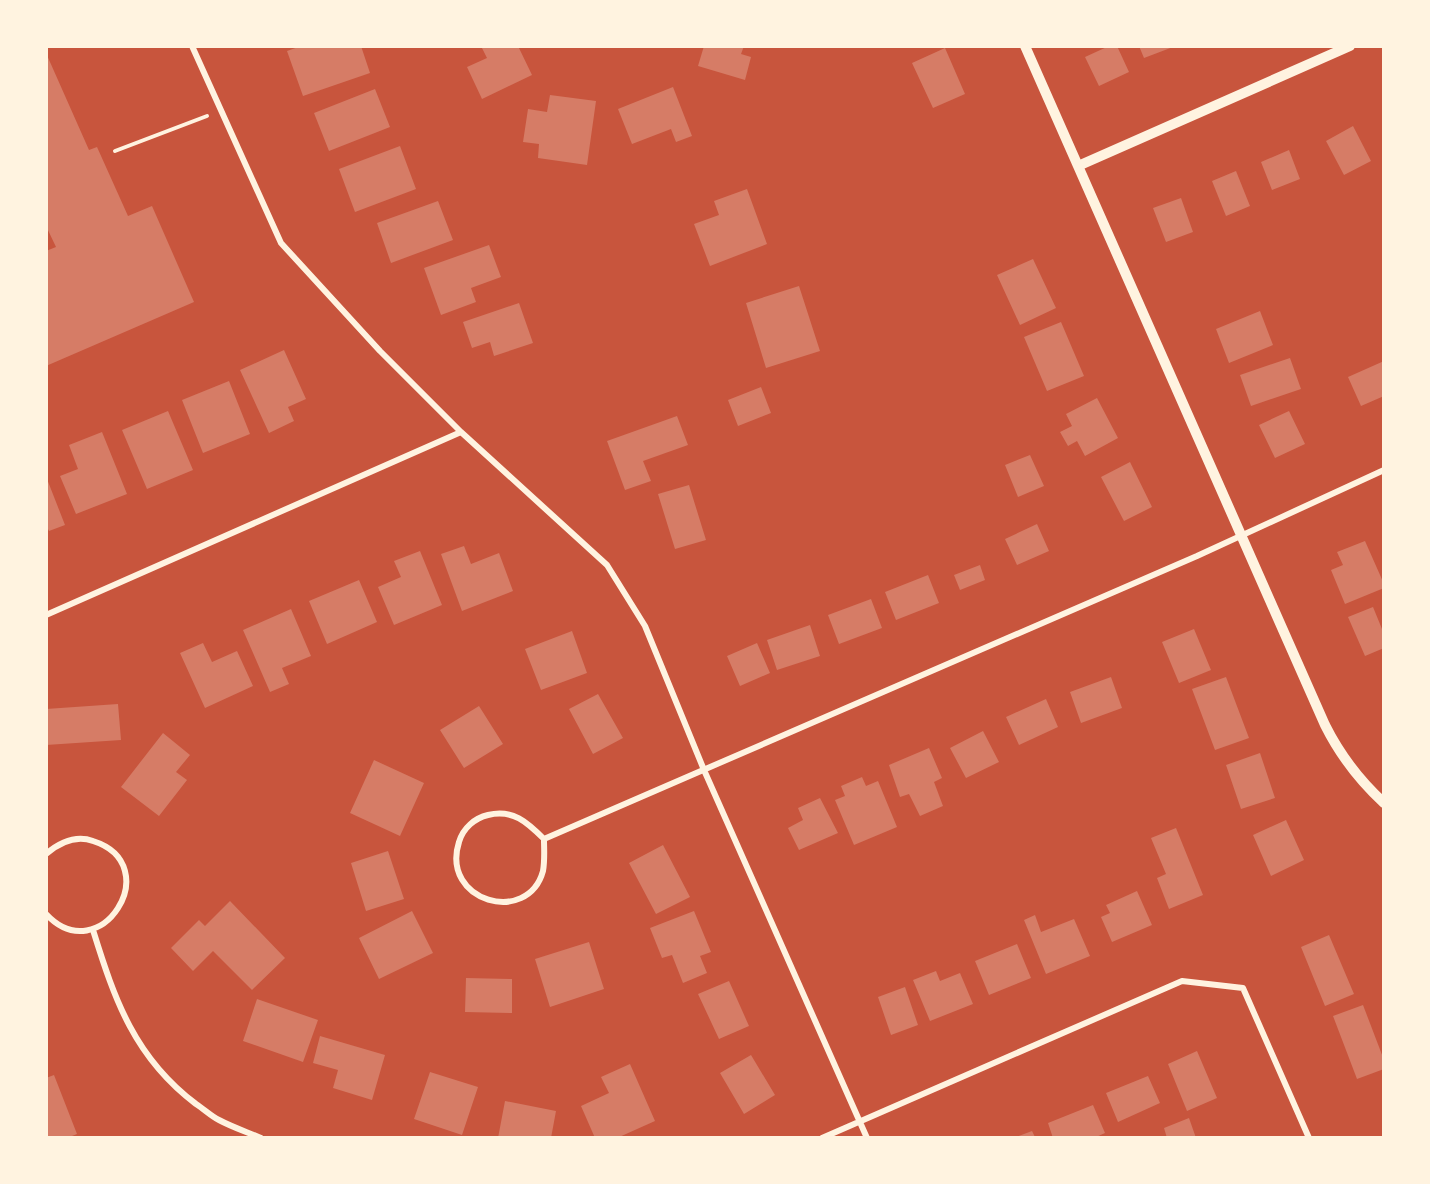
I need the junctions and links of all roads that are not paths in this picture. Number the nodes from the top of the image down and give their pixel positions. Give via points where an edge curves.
1 (192, 46) edge
2 (1025, 46) edge
3 (1350, 46) edge
4 (1078, 166) junction
5 (461, 432) junction
6 (1383, 470) edge
7 (1242, 536) junction
8 (46, 615) edge
9 (704, 770) junction
10 (1383, 804) edge
11 (544, 839) junction
12 (46, 854) edge
13 (46, 914) edge
14 (93, 930) junction
15 (860, 1121) junction
16 (261, 1137) edge
17 (822, 1137) edge
18 (867, 1137) edge
19 (1309, 1137) edge

1 - 5 street via 281,243
2 - 4 street
3 - 4 street
4 - 7 street
5 - 8 street
5 - 9 street via 607,565 645,626
6 - 7 street
7 - 9 street
7 - 10 street via 1338,751
9 - 11 street
9 - 15 street
11 - 11 street via 525,820 511,814 481,817 460,837 456,866 461,879 470,891 496,902 524,895 542,873
12 - 14 street via 73,839 88,839 115,853 123,866 125,895 109,920
13 - 14 street via 66,928
14 - 16 street via 107,977 143,1052 180,1092 218,1120
15 - 17 street
15 - 18 street
15 - 19 street via 1182,981 1243,988

